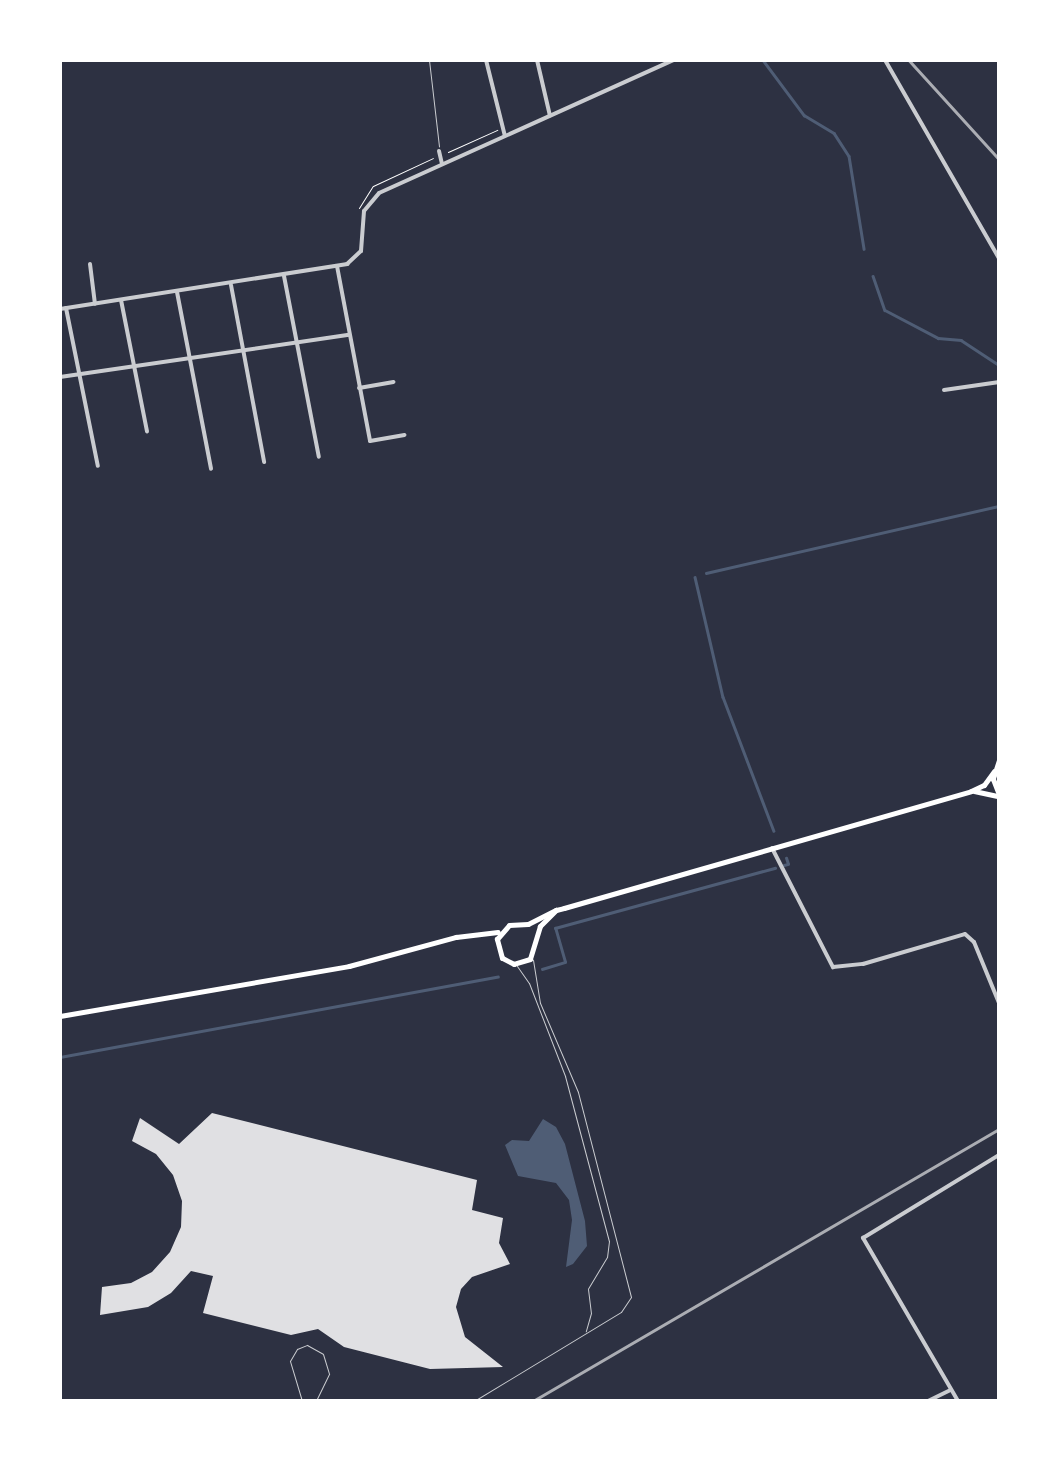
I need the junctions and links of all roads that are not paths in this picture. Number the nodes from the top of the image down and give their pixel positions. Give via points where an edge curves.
1 (429, 60) edge
2 (486, 60) edge
3 (538, 60) edge
4 (674, 60) edge
5 (885, 60) edge
6 (550, 116) junction
7 (504, 136) junction
8 (439, 154) joint
9 (442, 164) junction
10 (999, 258) edge
11 (90, 264) dead end
12 (336, 266) junction
13 (284, 275) junction
14 (230, 283) junction
15 (176, 291) junction
16 (122, 300) junction
17 (95, 304) junction
18 (63, 308) edge
19 (349, 335) junction
20 (297, 344) junction
21 (244, 352) junction
22 (190, 360) junction
23 (134, 367) junction
24 (81, 374) junction
25 (60, 377) edge
26 (393, 382) dead end
27 (999, 382) edge
28 (360, 388) junction
29 (944, 390) dead end
30 (147, 431) dead end
31 (404, 435) dead end
32 (319, 458) dead end
33 (264, 462) dead end
34 (98, 466) dead end
35 (212, 469) dead end
36 (999, 760) edge
37 (994, 771) junction
38 (971, 791) junction
39 (999, 796) edge
40 (772, 848) junction
41 (556, 910) junction
42 (524, 924) junction
43 (501, 930) junction
44 (477, 936) junction
45 (536, 938) junction
46 (497, 950) junction
47 (533, 956) junction
48 (514, 964) junction
49 (999, 1003) edge
50 (60, 1016) edge
51 (999, 1155) edge
52 (584, 1333) junction
53 (951, 1390) junction
54 (302, 1401) edge
55 (316, 1401) edge
56 (474, 1401) edge
57 (928, 1401) edge
58 (958, 1401) edge

1 - 8 lane
2 - 7 street
3 - 6 street
4 - 6 street
5 - 10 street
6 - 7 street
7 - 9 street
8 - 9 street
9 - 12 street via 369,200 361,251
11 - 17 street
12 - 13 street
12 - 19 street
13 - 14 street
13 - 20 street
14 - 15 street
14 - 21 street
15 - 16 street
15 - 22 street
16 - 17 street
16 - 23 street
17 - 18 street
18 - 24 street
19 - 20 street
19 - 28 street
20 - 21 street
20 - 32 street
21 - 22 street
21 - 33 street
22 - 23 street
22 - 35 street
23 - 24 street
23 - 30 street
24 - 25 street
24 - 34 street
26 - 28 street
27 - 29 street
28 - 31 street via 370,441
36 - 37 main road
37 - 38 main road
37 - 39 main road
38 - 39 main road
38 - 40 main road
40 - 41 main road
40 - 49 street via 832,967 965,934
41 - 42 main road
41 - 45 main road
42 - 43 main road
42 - 45 main road
43 - 44 main road
43 - 46 main road
44 - 46 main road
44 - 50 main road via 349,966
45 - 47 main road
46 - 48 main road
47 - 48 main road
47 - 52 lane via 535,985 578,1092 631,1290 626,1308
48 - 52 lane via 565,1076 609,1242 588,1289 591,1313
51 - 53 street via 863,1238
52 - 56 lane
53 - 57 street
53 - 58 street
54 - 55 lane via 291,1357 302,1346 316,1347 326,1364 328,1379

